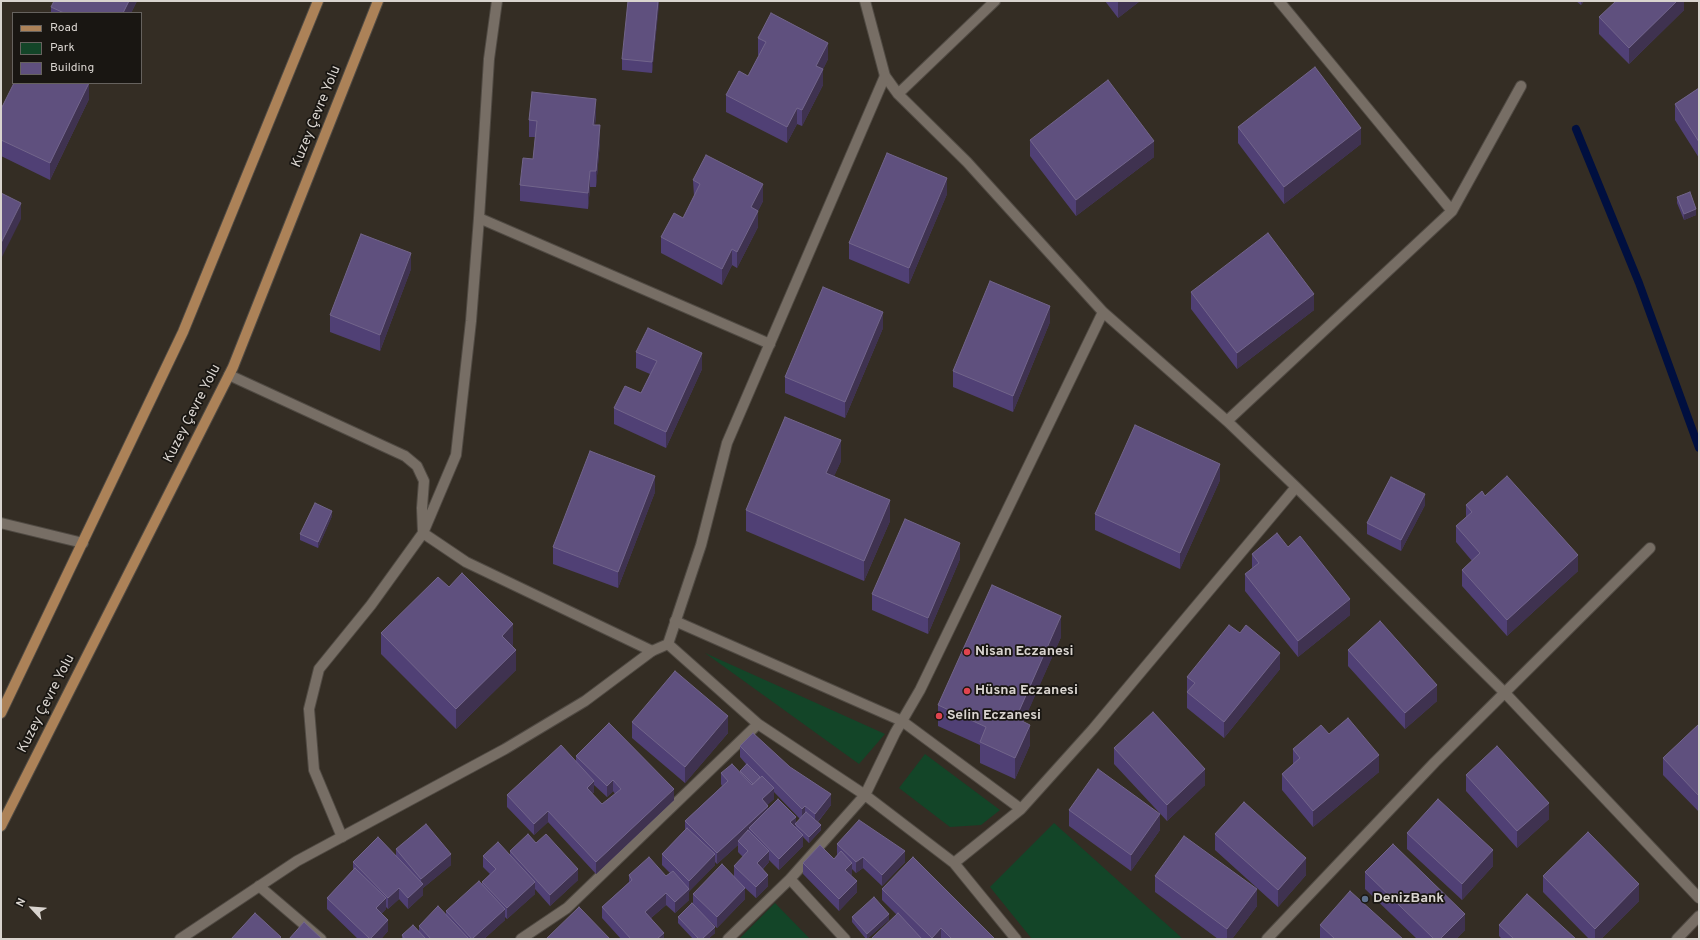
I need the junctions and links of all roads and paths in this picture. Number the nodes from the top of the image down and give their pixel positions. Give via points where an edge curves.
1 (318, 1) edge
2 (378, 1) edge
3 (497, 1) edge
4 (865, 1) edge
5 (995, 1) edge
6 (1279, 1) edge
7 (885, 76) junction
8 (1521, 86) dead end
9 (898, 94) junction
10 (1452, 211) junction
11 (480, 218) junction
12 (1103, 312) junction
13 (770, 344) junction
14 (229, 375) junction
15 (1226, 420) junction
16 (1296, 487) junction
17 (1, 523) edge
18 (423, 533) junction
19 (83, 543) junction
20 (1650, 548) dead end
21 (675, 621) junction
22 (668, 644) junction
23 (652, 652) junction
24 (1505, 693) junction
25 (1, 713) edge
26 (902, 721) junction
27 (758, 724) junction
28 (865, 795) junction
29 (1022, 809) junction
30 (1, 826) edge
31 (342, 837) junction
32 (954, 863) junction
33 (790, 879) junction
34 (259, 886) junction
35 (1699, 898) edge
36 (1699, 916) edge
37 (180, 939) edge
38 (321, 939) edge
39 (521, 939) edge
40 (728, 939) edge
41 (845, 939) edge
42 (1016, 939) edge
43 (1267, 939) edge
44 (1677, 939) edge

1 - 19 main road via 183,332
2 - 14 main road, Kuzey Çevre Yolu
3 - 11 street via 489,59
4 - 7 street
5 - 9 street
6 - 10 street
7 - 9 street
7 - 13 street
8 - 10 street
9 - 12 street via 967,162
10 - 15 street
11 - 13 street
11 - 18 street via 456,455
12 - 15 street
12 - 26 street via 920,690
13 - 21 street via 727,443 701,545
14 - 18 street via 405,456 417,466 424,481
14 - 30 main road, Kuzey Çevre Yolu
15 - 16 street
16 - 24 street
16 - 29 street via 1093,729
17 - 19 street
18 - 23 street via 466,562
18 - 31 street via 371,605 320,669 309,709 314,770
19 - 25 main road
20 - 24 street
21 - 22 street
21 - 26 street
22 - 23 street
22 - 27 street
23 - 31 street via 585,701 505,749
24 - 35 street
24 - 43 street via 1435,762
26 - 28 street
26 - 29 street
27 - 28 street
27 - 39 street via 570,910
28 - 32 street
28 - 33 street
29 - 32 street
31 - 34 street via 297,861
32 - 42 street
33 - 40 street
33 - 41 street
34 - 37 street
34 - 38 street
36 - 44 street

